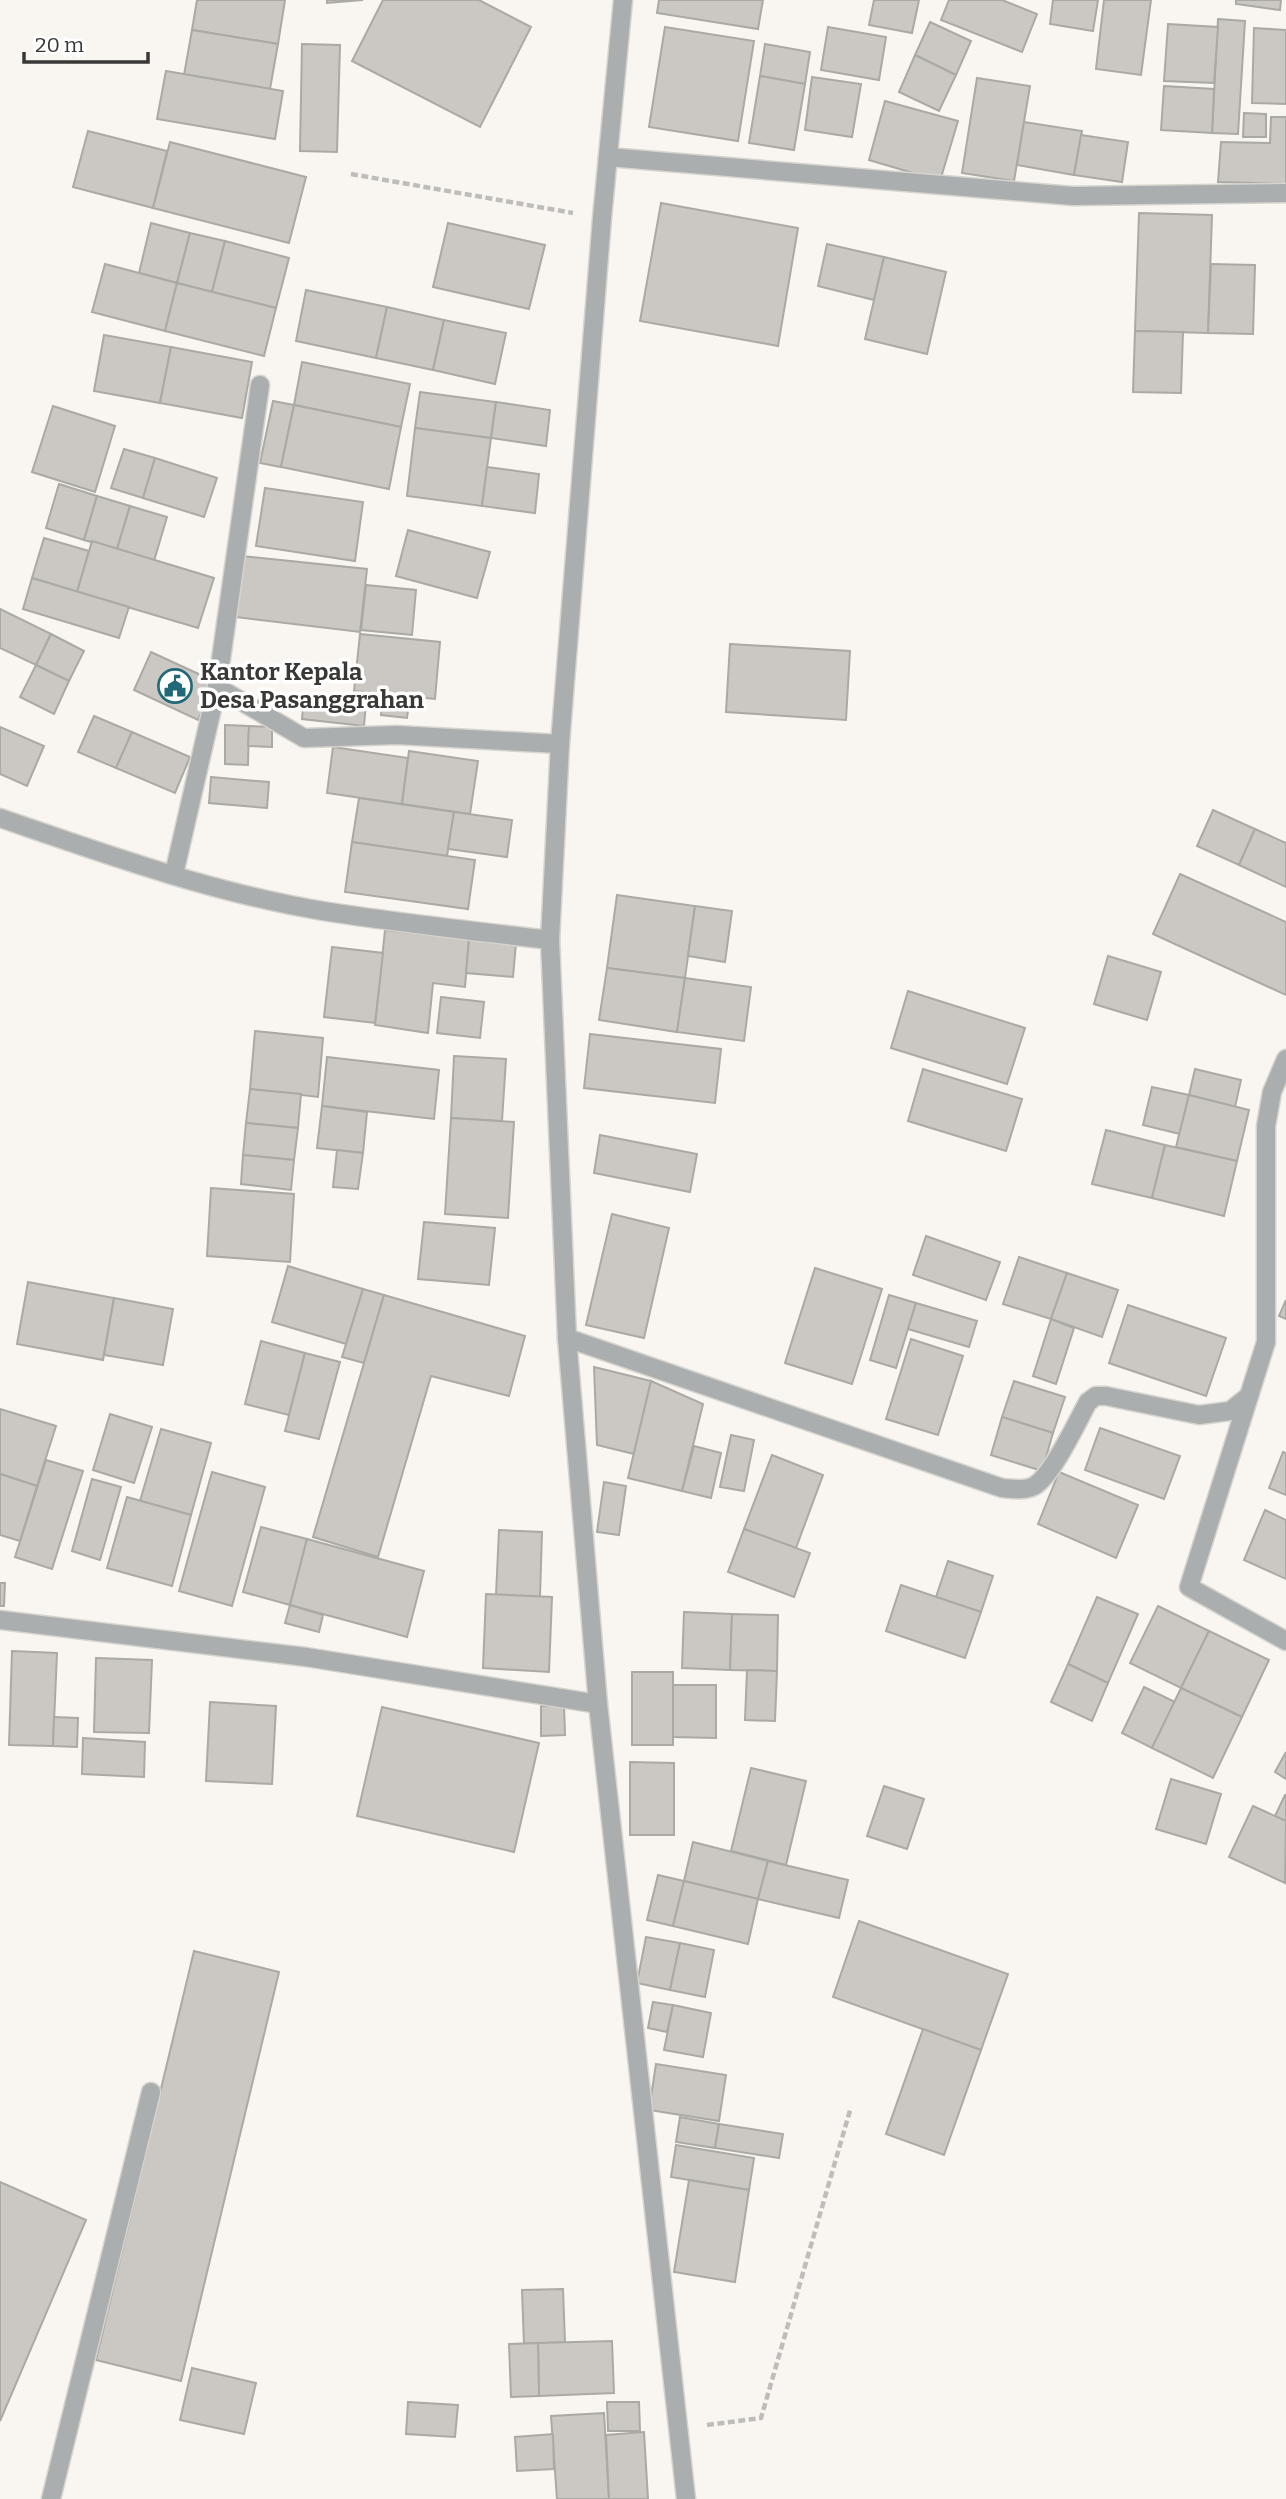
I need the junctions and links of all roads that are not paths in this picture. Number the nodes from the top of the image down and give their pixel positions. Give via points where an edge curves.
1 (623, 0) edge
2 (608, 157) junction
3 (1286, 193) edge
4 (260, 386) dead end
5 (217, 687) junction
6 (560, 744) junction
7 (0, 818) edge
8 (174, 874) junction
9 (550, 940) junction
10 (1286, 1059) edge
11 (568, 1338) junction
12 (1249, 1396) junction
13 (0, 1620) edge
14 (1286, 1641) edge
15 (598, 1704) junction
16 (151, 2092) dead end
17 (51, 2499) edge
18 (686, 2499) edge

1 - 2 street
2 - 3 street via 1073,196
2 - 6 street
4 - 5 street
5 - 6 street via 304,738 397,735
5 - 8 street
6 - 9 street
7 - 8 street
8 - 9 street via 321,911
9 - 11 street
10 - 12 street via 1272,1092 1266,1126 1266,1342
11 - 12 street via 1017,1490 1033,1487 1045,1477 1088,1402 1096,1396 1199,1415 1230,1411
11 - 15 street
12 - 14 street via 1189,1587
13 - 15 street via 306,1657
15 - 18 street
16 - 17 street

